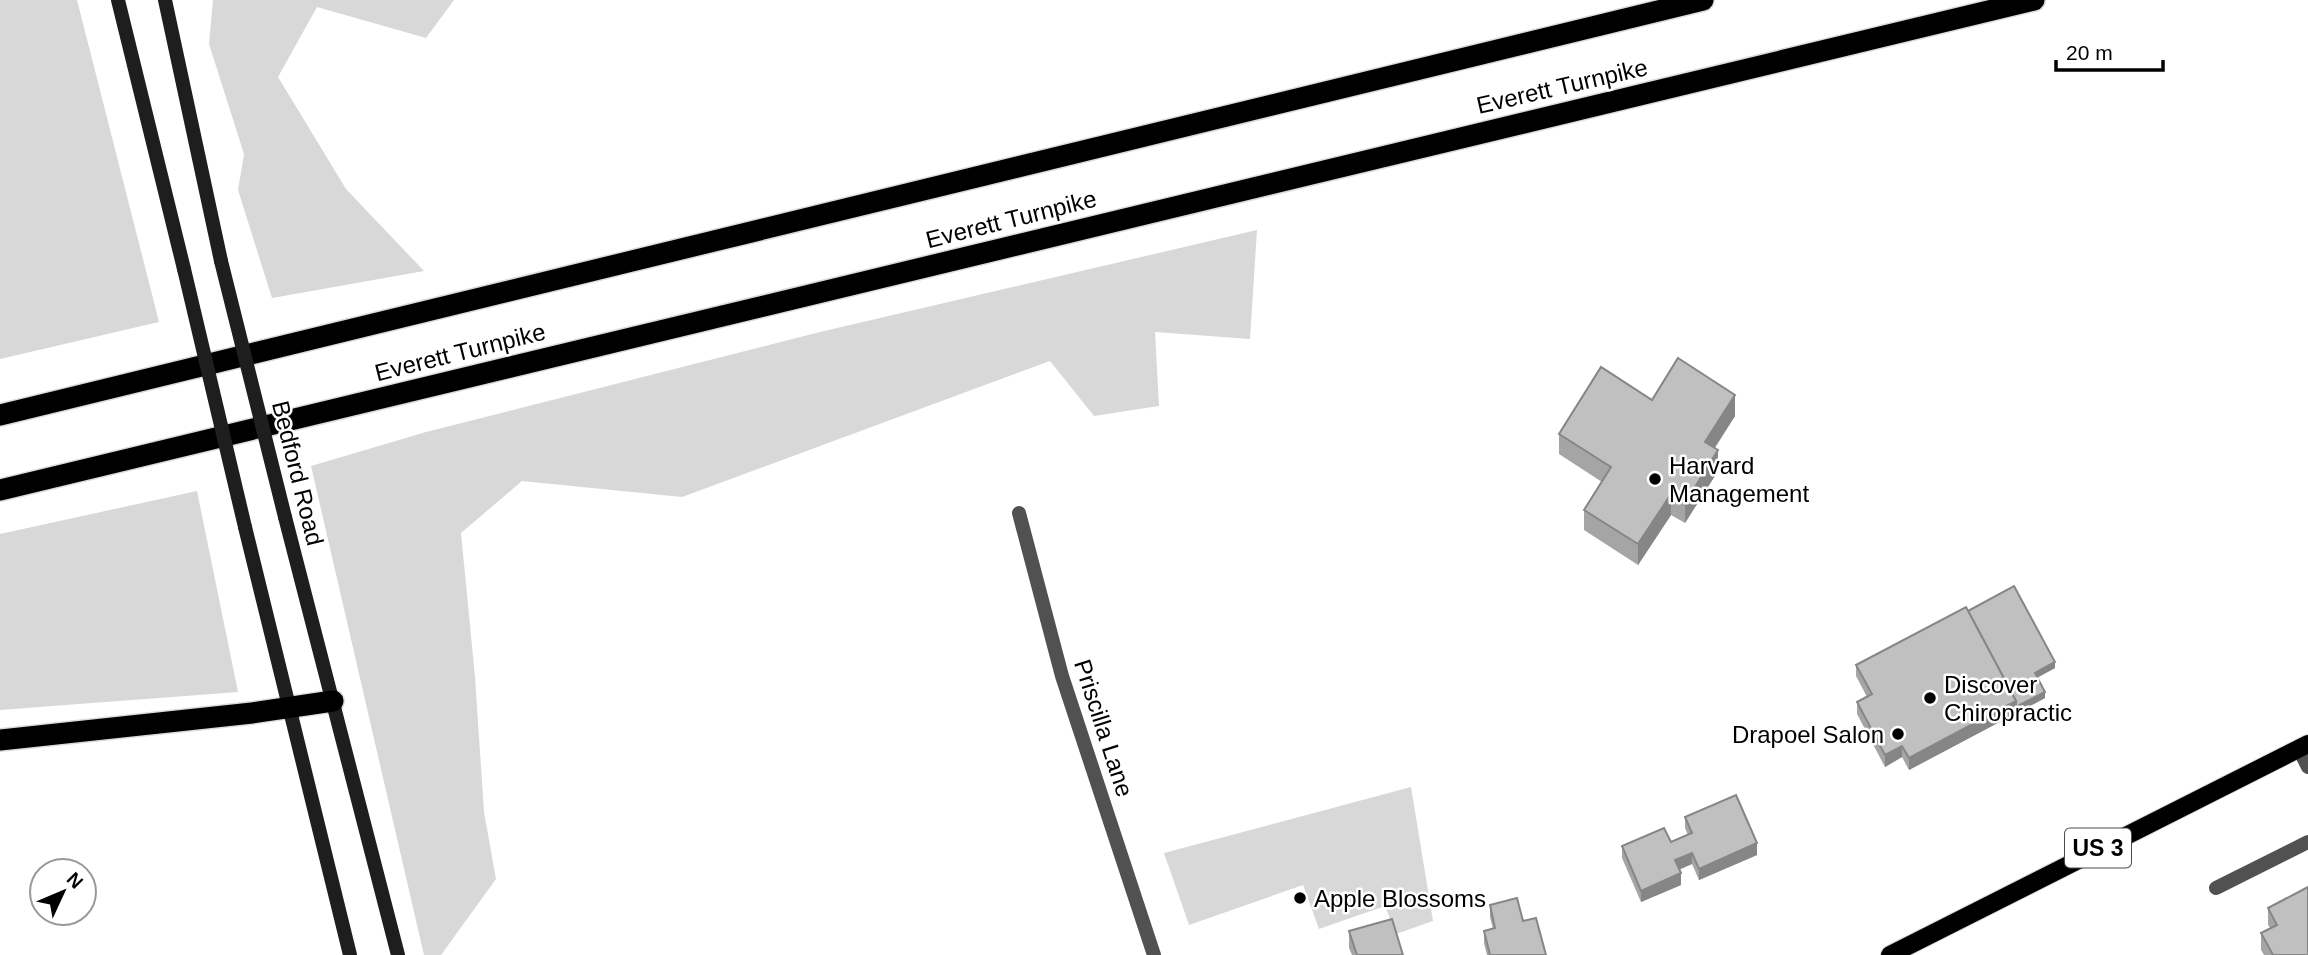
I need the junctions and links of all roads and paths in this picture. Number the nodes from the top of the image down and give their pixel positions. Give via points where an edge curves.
1 (118, 0) edge
2 (165, 0) edge
3 (1703, 0) edge
4 (2035, 0) edge
5 (0, 415) edge
6 (0, 490) edge
7 (1019, 513) dead end
8 (333, 701) junction
9 (290, 708) junction
10 (0, 740) edge
11 (2304, 747) edge
12 (2308, 767) edge
13 (2308, 842) edge
14 (2216, 888) dead end
15 (349, 955) edge
16 (397, 955) edge
17 (1154, 955) edge
18 (1890, 955) edge

1 - 9 street, bridge
2 - 8 street, Bedford Road, bridge via 221,261
3 - 5 highway, Everett Turnpike
4 - 6 highway, Everett Turnpike
7 - 17 street, Priscilla Lane via 1062,676
8 - 9 highway
8 - 16 street, Bedford Road
9 - 10 highway
9 - 15 street
11 - 12 street
11 - 18 main road, US 3
13 - 14 street

